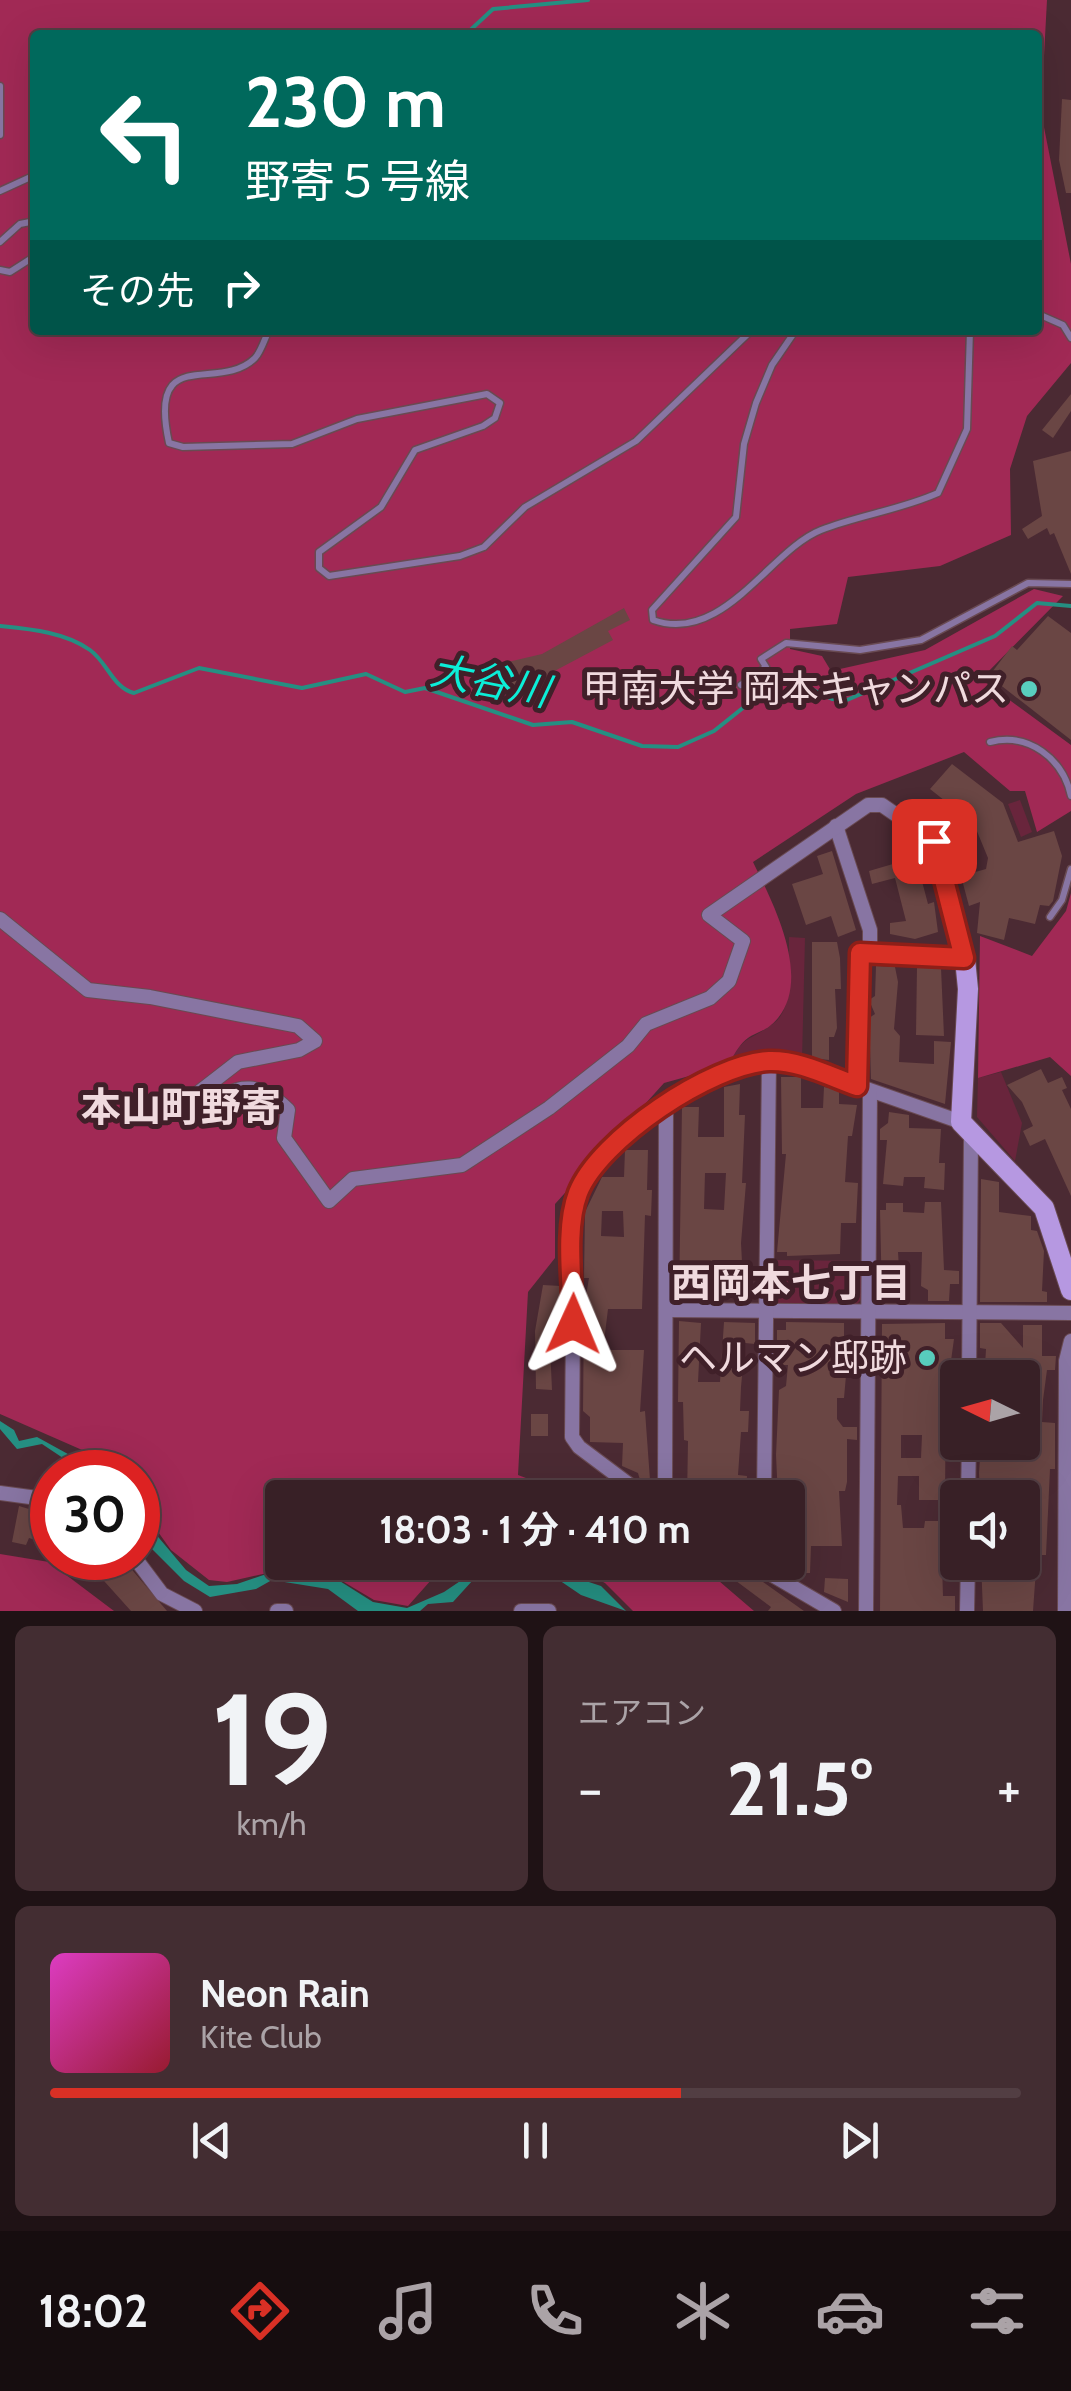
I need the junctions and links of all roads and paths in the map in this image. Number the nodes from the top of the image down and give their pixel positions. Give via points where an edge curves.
1 (0, 86) edge
2 (0, 135) edge
3 (30, 177) edge
4 (0, 191) edge
5 (30, 222) edge
6 (0, 242) edge
7 (30, 259) edge
8 (0, 270) edge
9 (1042, 316) edge
10 (267, 335) edge
11 (747, 335) edge
12 (793, 335) edge
13 (970, 335) edge
14 (1071, 338) edge
15 (1071, 584) edge
16 (741, 685) dead end
17 (990, 742) dead end
18 (1071, 796) edge
19 (836, 826) junction
20 (1071, 869) edge
21 (1050, 917) dead end
22 (0, 919) edge
23 (870, 954) junction
24 (964, 958) junction
25 (769, 1061) junction
26 (864, 1088) junction
27 (666, 1104) junction
28 (966, 1129) junction
29 (1071, 1290) edge
30 (667, 1310) junction
31 (767, 1311) junction
32 (868, 1312) junction
33 (970, 1312) junction
34 (1071, 1313) edge
35 (1071, 1341) edge
36 (969, 1360) edge
37 (1069, 1462) edge
38 (623, 1480) edge
39 (666, 1480) edge
40 (764, 1480) edge
41 (0, 1493) edge
42 (30, 1497) edge
43 (152, 1580) edge
44 (783, 1580) edge
45 (968, 1580) edge
46 (195, 1611) edge
47 (278, 1611) edge
48 (286, 1611) edge
49 (521, 1611) edge
50 (549, 1611) edge
51 (834, 1611) edge
52 (866, 1611) edge
53 (967, 1611) edge
54 (1065, 1611) edge

1 - 2 lane
3 - 4 lane
5 - 6 lane
7 - 8 lane via 10,272
9 - 14 lane via 1063,325
10 - 11 lane via 256,357 235,370 194,372 170,388 162,412 169,443 292,444 435,402 487,394 500,403 483,426 415,450 380,507 320,552 318,568 330,576 484,547 525,507 636,441
12 - 13 lane via 756,403 736,517 652,610 653,620 682,624 736,602 806,538 938,494 968,429
15 - 16 lane via 1028,584 921,640 860,650 779,645 761,659 766,666
17 - 18 lane via 1035,746 1052,756
19 - 22 street via 709,915 744,941 729,982 710,998 646,1024 549,1108 462,1165 354,1179 329,1201 284,1138 288,1110 268,1090 245,1087 224,1094 212,1109 198,1093 238,1062 300,1050 315,1040 298,1026 88,990
19 - 23 street via 870,930
19 - 24 street via 868,805 882,805 934,841
20 - 21 lane
23 - 24 street
23 - 26 street via 860,953
24 - 28 street
25 - 26 street
25 - 27 street
25 - 31 street
26 - 28 street
26 - 32 street
27 - 30 street
27 - 38 street via 640,1120 592,1172 574,1210 572,1436
28 - 29 street via 1044,1208
28 - 33 street
30 - 31 street
30 - 39 street
31 - 32 street
31 - 40 street
32 - 33 street
32 - 52 street
33 - 34 street
33 - 36 street
35 - 37 street
37 - 54 street
41 - 42 street
43 - 46 street via 162,1594
44 - 51 street
45 - 53 street
47 - 48 street
49 - 50 street

